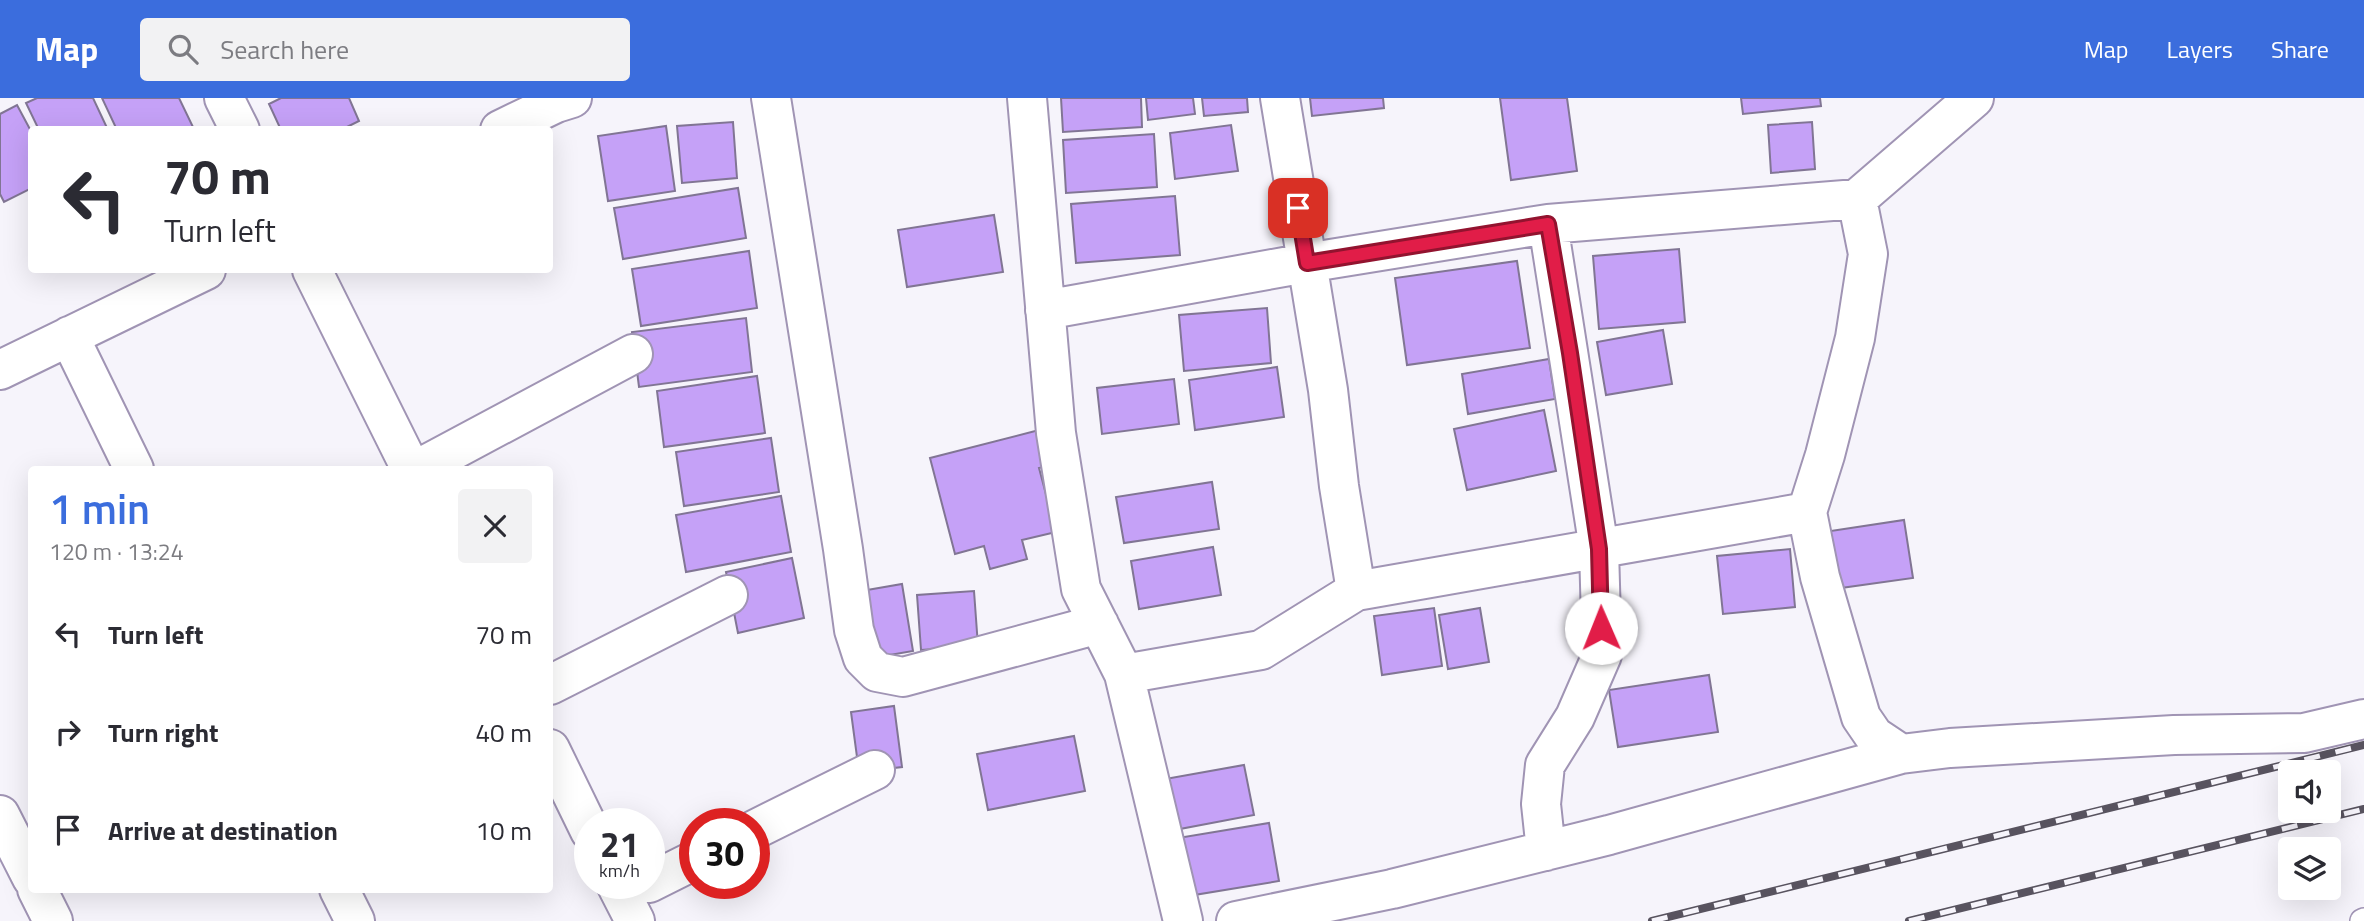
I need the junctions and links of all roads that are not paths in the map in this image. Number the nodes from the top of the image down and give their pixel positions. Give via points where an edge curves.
1 (224, 98) edge
2 (572, 98) edge
3 (771, 98) edge
4 (1027, 98) edge
5 (1280, 98) edge
6 (1974, 98) edge
7 (238, 126) edge
8 (508, 126) edge
9 (1857, 199) junction
10 (1548, 224) junction
11 (1307, 263) junction
12 (199, 273) edge
13 (313, 273) edge
14 (1045, 310) junction
15 (69, 336) junction
16 (633, 354) dead end
17 (0, 370) edge
18 (133, 466) edge
19 (410, 466) edge
20 (424, 466) edge
21 (1807, 512) junction
22 (1599, 549) junction
23 (1356, 591) junction
24 (728, 595) dead end
25 (1099, 624) junction
26 (1125, 674) junction
27 (553, 683) edge
28 (2364, 719) edge
29 (1900, 754) junction
30 (553, 755) edge
31 (875, 769) dead end
32 (579, 808) edge
33 (0, 815) edge
34 (770, 822) edge
35 (1546, 851) junction
36 (28, 870) edge
37 (39, 893) edge
38 (341, 893) edge
39 (53, 921) edge
40 (355, 921) edge
41 (1183, 921) edge
42 (1236, 921) edge

1 - 7 street
2 - 8 street
3 - 25 street via 854,630 863,658 877,672 903,677
4 - 14 street
5 - 11 street
6 - 9 street
9 - 10 street
9 - 21 street via 1868,254 1855,338
10 - 11 street
10 - 22 street
11 - 14 street
11 - 23 street
12 - 15 street
13 - 19 street
14 - 25 street via 1056,433 1081,589
15 - 17 street
15 - 18 street
16 - 20 street
21 - 22 street
21 - 29 street via 1820,577 1861,717 1874,736
22 - 23 street
22 - 35 street via 1602,655 1575,717 1545,765 1541,804
23 - 26 street via 1261,650
24 - 27 street
25 - 26 street
26 - 41 street
28 - 29 street via 2304,733 2160,736
29 - 35 street
30 - 32 street
31 - 34 street
33 - 36 street
35 - 42 street
37 - 39 street
38 - 40 street

